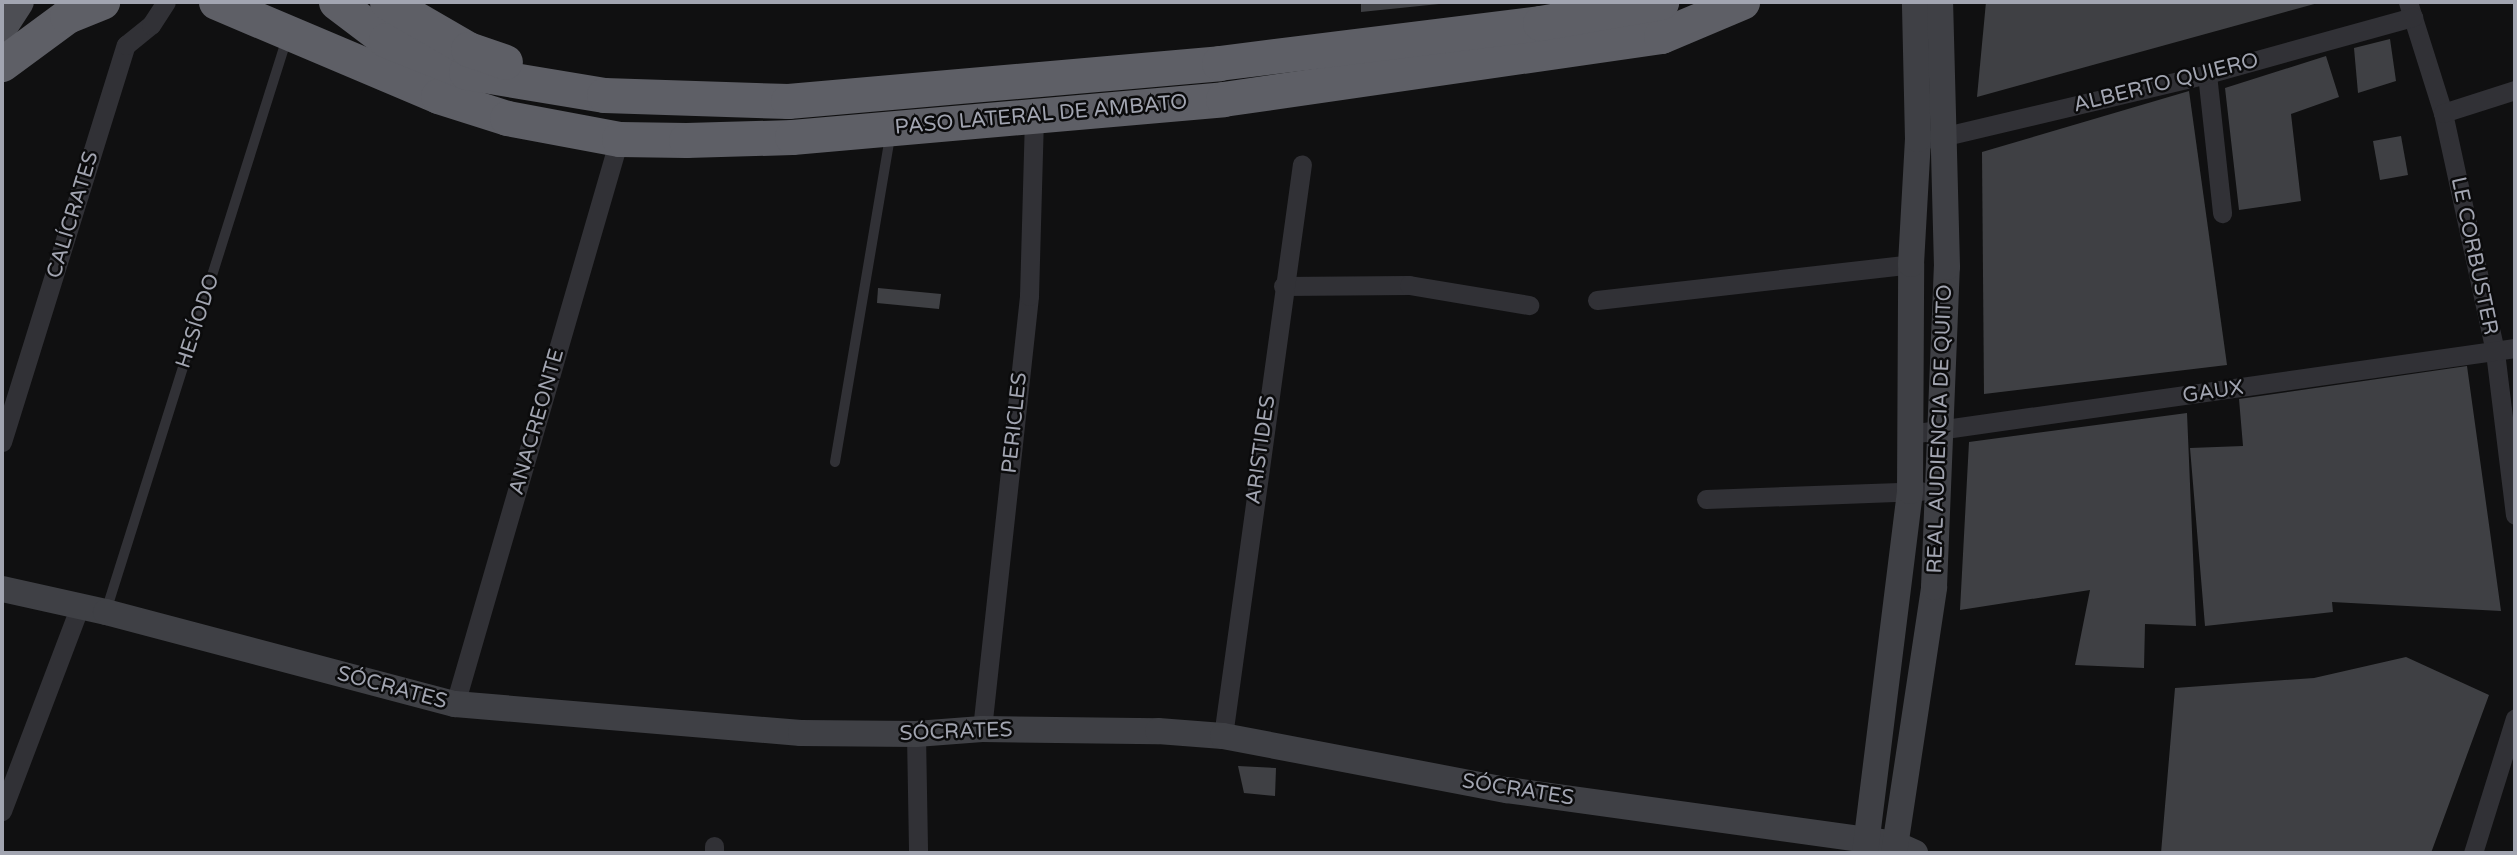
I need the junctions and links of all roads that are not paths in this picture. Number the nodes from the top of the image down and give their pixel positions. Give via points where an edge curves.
1 (19, 2) edge
2 (102, 2) edge
3 (166, 2) edge
4 (216, 2) edge
5 (336, 2) edge
6 (387, 2) edge
7 (1661, 2) edge
8 (1742, 2) edge
9 (1915, 2) edge
10 (1940, 2) edge
11 (2410, 9) edge
12 (289, 16) edge
13 (2, 28) edge
14 (1930, 42) junction
15 (2, 64) edge
16 (2207, 74) junction
17 (2515, 90) edge
18 (604, 96) junction
19 (2443, 113) junction
20 (1034, 116) junction
21 (892, 128) junction
22 (619, 139) junction
23 (1918, 139) junction
24 (1946, 139) junction
25 (1302, 164) dead end
26 (2222, 213) dead end
27 (1911, 264) junction
28 (1283, 286) junction
29 (1597, 300) dead end
30 (1529, 305) dead end
31 (2515, 348) edge
32 (2495, 352) junction
33 (1939, 431) junction
34 (1910, 434) junction
35 (2, 442) edge
36 (835, 463) dead end
37 (1910, 491) junction
38 (1937, 491) junction
39 (1706, 499) dead end
40 (2515, 515) edge
41 (2, 589) edge
42 (80, 606) junction
43 (106, 612) junction
44 (455, 705) junction
45 (2515, 718) edge
46 (982, 729) junction
47 (916, 734) junction
48 (1223, 736) junction
49 (2, 811) edge
50 (1867, 847) edge
51 (1901, 850) edge
52 (918, 853) edge
53 (2473, 853) edge

1 - 13 main road
2 - 15 highway via 67,16
3 - 35 street, CALÍCRATES via 151,25 126,45
4 - 12 highway
5 - 18 highway via 387,40 429,61 466,72
6 - 18 highway via 468,49
7 - 18 highway, PASO LATERAL DE AMBATO via 1540,23 1219,63 788,101
8 - 20 highway, PASO LATERAL DE AMBATO via 1661,36 1223,99
9 - 14 street, REAL AUDIENCIA DE QUITO
10 - 14 street, REAL AUDIENCIA DE QUITO
11 - 16 street, ALBERTO QUIERO
11 - 19 street, LE CORBUSTER
12 - 22 highway, PASO LATERAL DE AMBATO via 343,55 438,96 508,118
12 - 43 lane, HESÍODO
14 - 23 street, REAL AUDIENCIA DE QUITO
14 - 24 street, REAL AUDIENCIA DE QUITO
16 - 24 street, ALBERTO QUIERO
16 - 26 street
17 - 19 street
19 - 32 street, LE CORBUSTER
20 - 21 highway, PASO LATERAL DE AMBATO
20 - 46 street, PERICLES via 1029,296
21 - 22 highway, PASO LATERAL DE AMBATO via 792,137
21 - 36 lane
22 - 44 street, ANACREONTE
23 - 24 street, ALBERTO QUIERO
23 - 27 street, REAL AUDIENCIA DE QUITO
24 - 33 street, REAL AUDIENCIA DE QUITO via 1947,267
25 - 28 street, ARISTIDES
27 - 29 street
27 - 34 street, REAL AUDIENCIA DE QUITO
28 - 30 street via 1409,285
28 - 48 street, ARISTIDES
31 - 32 street, GAUX
32 - 33 street, GAUX
32 - 40 street, LE CORBUSTER
33 - 34 street, GAUX
33 - 38 street, REAL AUDIENCIA DE QUITO
34 - 37 street, REAL AUDIENCIA DE QUITO
37 - 38 street
37 - 39 street
37 - 50 street, REAL AUDIENCIA DE QUITO
38 - 51 street, REAL AUDIENCIA DE QUITO via 1934,587
41 - 42 street, SÓCRATES
42 - 43 street, SÓCRATES
42 - 49 street
43 - 44 street, SÓCRATES
44 - 47 street, SÓCRATES via 801,733
45 - 53 street
46 - 47 street, SÓCRATES
46 - 48 street, SÓCRATES via 1158,730
47 - 52 street
48 - 50 street, SÓCRATES via 1507,790
50 - 51 street, SÓCRATES

